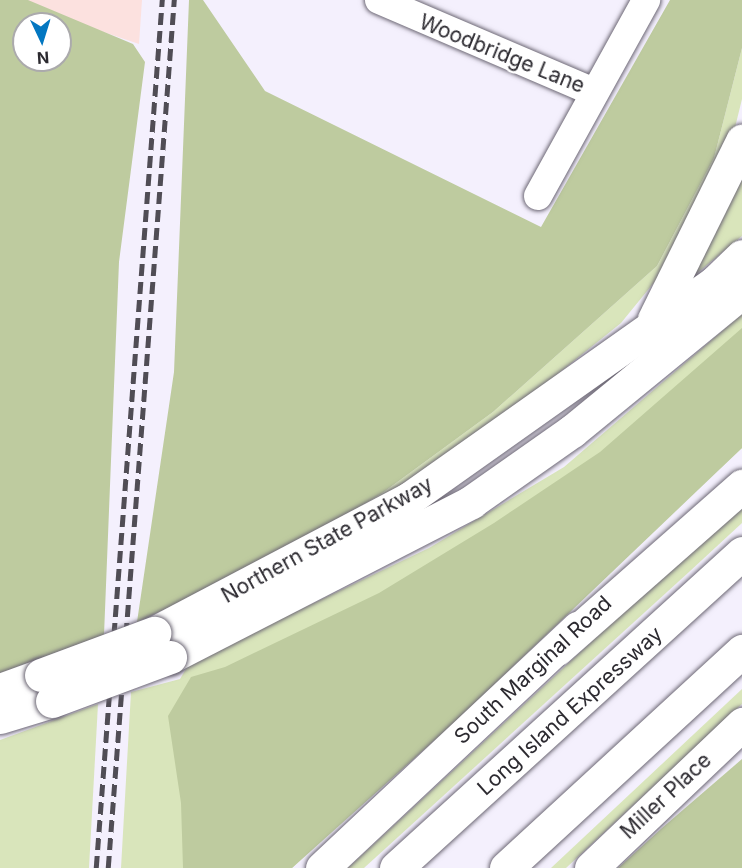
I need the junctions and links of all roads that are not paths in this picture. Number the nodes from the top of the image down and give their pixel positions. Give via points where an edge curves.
1 (379, 0) edge
2 (646, 0) edge
3 (594, 92) junction
4 (742, 141) edge
5 (538, 196) dead end
6 (742, 256) edge
7 (742, 292) edge
8 (653, 321) junction
9 (742, 471) edge
10 (742, 486) edge
11 (742, 553) edge
12 (162, 645) junction
13 (557, 649) junction
14 (742, 651) edge
15 (47, 688) junction
16 (0, 690) edge
17 (0, 717) edge
18 (742, 724) edge
19 (322, 868) edge
20 (396, 868) edge
21 (506, 868) edge
22 (591, 868) edge

1 - 3 street, Woodbridge Lane
2 - 3 street
3 - 5 street
4 - 8 main road
6 - 8 main road, Northern State Parkway via 716,282
7 - 12 main road, Northern State Parkway via 572,431 471,502
8 - 12 main road, Northern State Parkway via 545,405 410,498
9 - 13 main road, South Marginal Road
10 - 13 main road
11 - 20 main road, Long Island Expressway
12 - 15 main road, Northern State Parkway, bridge
13 - 19 main road, South Marginal Road
14 - 21 main road
15 - 16 main road, Northern State Parkway
15 - 17 main road, Northern State Parkway
18 - 22 main road, Miller Place

